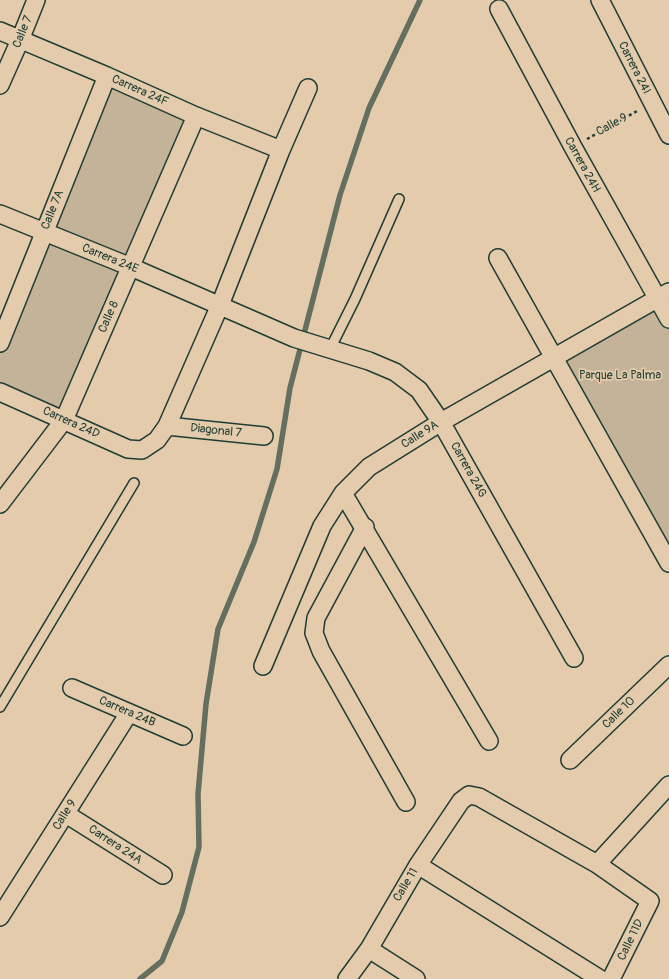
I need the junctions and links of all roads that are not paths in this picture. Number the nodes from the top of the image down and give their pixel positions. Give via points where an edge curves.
1 (36, 0) edge
2 (600, 0) edge
3 (498, 9) dead end
4 (0, 31) edge
5 (20, 40) junction
6 (107, 76) junction
7 (0, 85) edge
8 (308, 88) dead end
9 (196, 116) junction
10 (669, 135) edge
11 (281, 150) junction
12 (400, 199) dead end
13 (0, 214) edge
14 (44, 233) junction
15 (498, 258) dead end
16 (131, 267) junction
17 (663, 295) edge
18 (220, 305) junction
19 (669, 319) edge
20 (0, 343) edge
21 (330, 349) junction
22 (554, 358) junction
23 (0, 392) edge
24 (64, 420) junction
25 (441, 422) junction
26 (167, 426) junction
27 (264, 436) dead end
28 (134, 483) dead end
29 (343, 492) junction
30 (0, 504) edge
31 (365, 527) junction
32 (669, 563) edge
33 (574, 658) dead end
34 (263, 666) dead end
35 (669, 666) edge
36 (72, 688) dead end
37 (0, 708) edge
38 (129, 713) junction
39 (183, 736) dead end
40 (489, 741) dead end
41 (570, 760) dead end
42 (669, 785) edge
43 (406, 802) dead end
44 (66, 814) junction
45 (596, 864) junction
46 (418, 865) junction
47 (163, 875) dead end
48 (0, 917) edge
49 (369, 949) junction
50 (347, 979) edge
51 (416, 979) edge
52 (600, 979) edge
53 (611, 979) edge

1 - 5 street, Calle 7
2 - 10 street, Carrera 24I
3 - 17 street, Carrera 24H via 573,147
4 - 5 street, Carrera 24F
5 - 6 street, Carrera 24F
5 - 7 street, Calle 7
6 - 9 street, Carrera 24F
6 - 14 street, Calle 7A
8 - 11 street
9 - 11 street, Carrera 24F
9 - 16 street, Calle 8
11 - 18 street
12 - 21 lane
13 - 14 street, Carrera 24E
14 - 16 street, Carrera 24E
14 - 20 street, Calle 7A
15 - 22 street
16 - 18 street, Carrera 24E
16 - 24 street, Calle 8
17 - 19 street, Carrera 24H
17 - 22 street, Calle 9A
18 - 21 street, Carrera 24G via 294,338
18 - 26 street
21 - 25 street, Carrera 24G via 395,372 419,390
22 - 25 street, Calle 9A
22 - 32 street
23 - 24 street, Carrera 24D
24 - 26 street, Carrera 24D via 128,449 142,450 157,440
24 - 30 street, Calle 8
25 - 29 street, Calle 9A via 369,467
25 - 33 street, Carrera 24G
26 - 27 street, Diagonal 7
28 - 37 lane
29 - 31 street
29 - 34 street, Calle 9A via 322,526
31 - 40 street
31 - 43 street via 316,618 314,633 321,651
35 - 41 street, Calle 10
36 - 38 street, Carrera 24B
38 - 39 street, Carrera 24B
38 - 44 street, Calle 9
42 - 45 street
44 - 47 street, Carrera 24A
44 - 48 street, Calle 9
45 - 46 street, Calle 11 via 479,797 469,795 461,800
45 - 53 street, Calle 11D via 650,901
46 - 49 street, Calle 11
46 - 52 street
49 - 50 street, Calle 11
49 - 51 street

